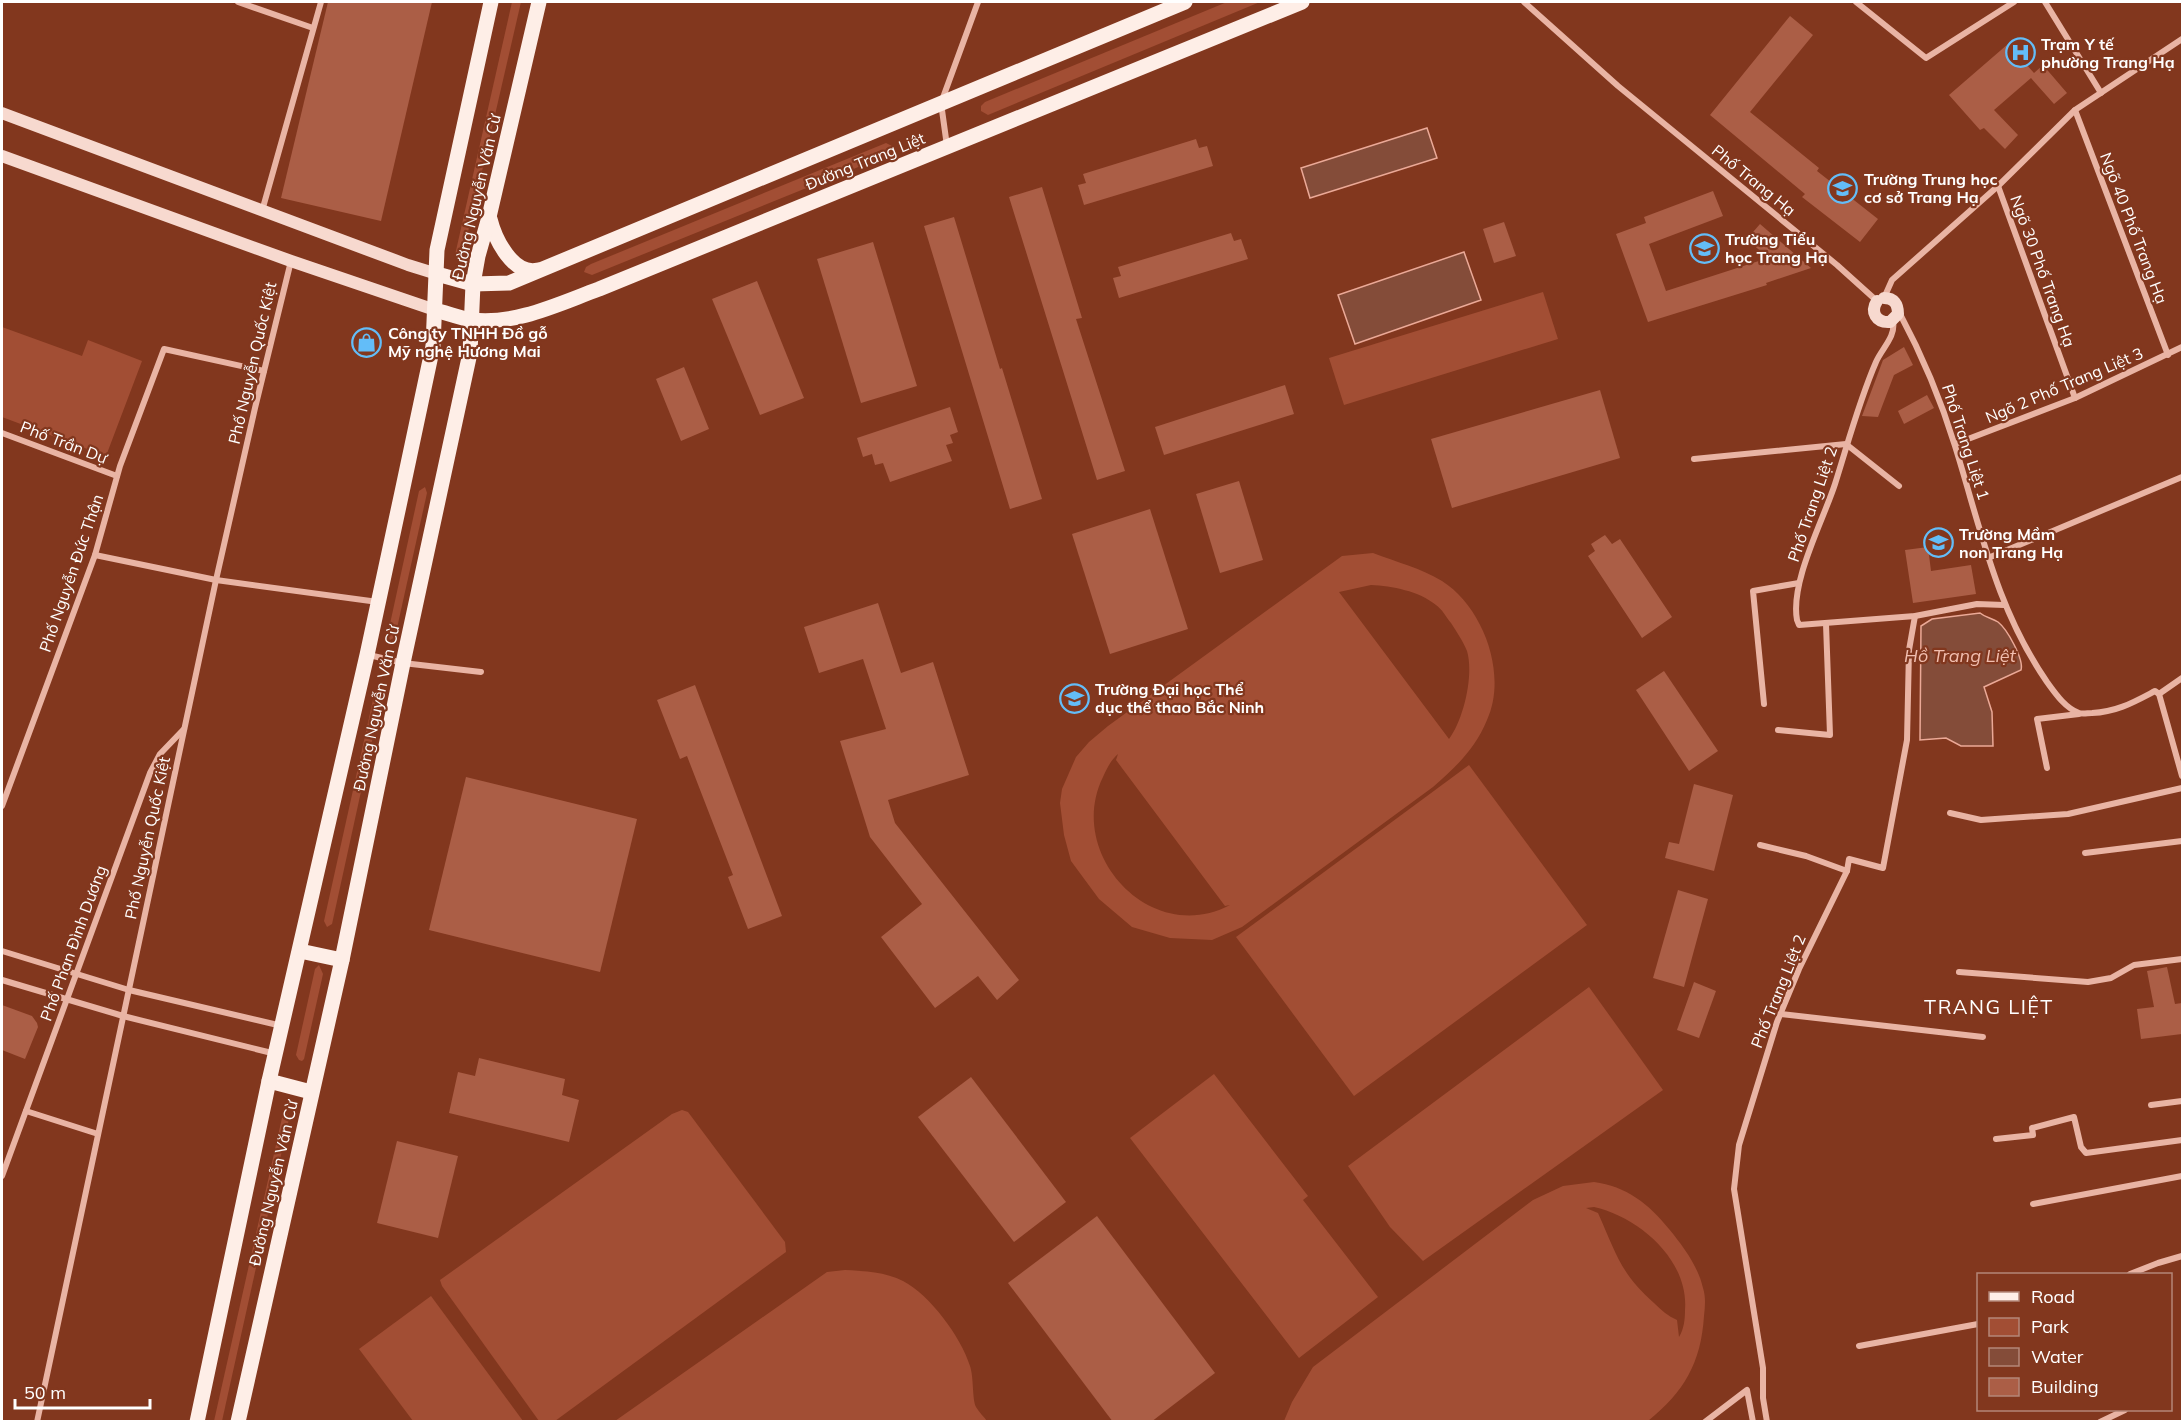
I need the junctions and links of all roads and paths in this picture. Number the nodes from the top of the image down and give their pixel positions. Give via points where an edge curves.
1 (238, 2) edge
2 (321, 2) edge
3 (491, 2) edge
4 (539, 2) edge
5 (978, 2) edge
6 (1185, 2) edge
7 (1302, 2) edge
8 (1524, 2) edge
9 (1856, 2) edge
10 (2014, 2) edge
11 (2045, 2) edge
12 (314, 28) junction
13 (2182, 39) edge
14 (2101, 93) junction
15 (940, 104) junction
16 (2075, 110) junction
17 (2, 113) edge
18 (947, 147) junction
19 (2, 156) edge
20 (1998, 186) junction
21 (262, 211) junction
22 (489, 217) junction
23 (291, 261) junction
24 (541, 270) junction
25 (437, 274) junction
26 (473, 284) junction
27 (1880, 299) junction
28 (435, 310) junction
29 (1895, 315) junction
30 (471, 320) junction
31 (2182, 347) edge
32 (2168, 355) junction
33 (264, 371) junction
34 (2075, 398) junction
35 (2, 433) edge
36 (1846, 444) junction
37 (1955, 444) junction
38 (1694, 459) dead end
39 (117, 476) junction
40 (2182, 477) edge
41 (1899, 486) dead end
42 (95, 555) junction
43 (1988, 558) junction
44 (216, 580) junction
45 (1799, 583) junction
46 (378, 602) junction
47 (2004, 605) junction
48 (1915, 616) junction
49 (1826, 624) junction
50 (367, 655) junction
51 (403, 663) junction
52 (481, 672) dead end
53 (2182, 678) edge
54 (2159, 694) junction
55 (1764, 704) dead end
56 (2079, 714) junction
57 (184, 729) junction
58 (1778, 730) dead end
59 (2047, 768) dead end
60 (2182, 776) edge
61 (2182, 788) edge
62 (2, 806) edge
63 (1950, 813) dead end
64 (2182, 841) edge
65 (1760, 845) dead end
66 (2085, 853) dead end
67 (1847, 871) junction
68 (2, 951) edge
69 (300, 951) junction
70 (2182, 959) edge
71 (342, 960) junction
72 (1959, 972) dead end
73 (76, 975) junction
74 (2, 980) edge
75 (129, 990) junction
76 (67, 999) junction
77 (1781, 1014) junction
78 (123, 1016) junction
79 (283, 1026) junction
80 (1983, 1037) dead end
81 (276, 1054) junction
82 (269, 1081) junction
83 (311, 1092) junction
84 (2182, 1101) edge
85 (2151, 1105) dead end
86 (26, 1111) junction
87 (98, 1134) junction
88 (1996, 1139) dead end
89 (2182, 1140) edge
90 (2, 1176) edge
91 (2182, 1176) edge
92 (2033, 1204) dead end
93 (2182, 1256) edge
94 (2135, 1273) edge
95 (1977, 1324) edge
96 (1859, 1346) dead end
97 (2123, 1411) edge
98 (37, 1422) edge
99 (197, 1422) edge
100 (238, 1422) edge
101 (1706, 1422) edge
102 (1753, 1422) edge
103 (1767, 1422) edge
104 (2100, 1422) edge

1 - 12 street
2 - 12 street
3 - 25 main road, Đường Nguyễn Văn Cừ via 438,247
4 - 22 main road, Đường Nguyễn Văn Cừ
5 - 15 street
6 - 15 main road, Đường Trang Liệt
7 - 18 main road, Đường Trang Liệt
8 - 27 street, Phố Trang Hạ via 1618,86
9 - 10 street via 1926,58
11 - 14 street
12 - 21 street
13 - 14 street
14 - 16 street
15 - 18 street
15 - 24 main road, Đường Trang Liệt
16 - 20 street
16 - 32 street, Ngõ 40 Phố Trang Hạ
17 - 21 street
18 - 30 main road, Đường Trang Liệt via 610,285 535,312 499,321
19 - 23 street
20 - 27 street via 1892,280
20 - 34 street, Ngõ 30 Phố Trang Hạ
21 - 25 street
22 - 24 main road via 497,241 515,263 525,270
22 - 26 main road, Đường Nguyễn Văn Cừ
23 - 28 street
23 - 33 street, Phố Nguyễn Quốc Kiệt
24 - 26 main road, Đường Trang Liệt via 509,283
25 - 26 main road, Đường Trang Liệt
25 - 28 main road, Đường Nguyễn Văn Cừ
26 - 30 main road, Đường Nguyễn Văn Cừ
27 - 29 street via 1892,299
27 - 29 street via 1873,309 1875,316 1885,322
28 - 30 main road, Đường Trang Liệt
28 - 46 main road, Đường Nguyễn Văn Cừ via 433,346
29 - 36 street, Phố Trang Liệt 2 via 1894,330 1877,360
29 - 37 street, Phố Trang Liệt 1 via 1920,350
30 - 51 main road, Đường Nguyễn Văn Cừ via 470,353
31 - 32 street, Ngõ 2 Phố Trang Liệt 3
32 - 34 street, Ngõ 2 Phố Trang Liệt 3
33 - 39 street, Phố Nguyễn Đức Thận via 164,349
33 - 44 street, Phố Nguyễn Quốc Kiệt
34 - 37 street, Ngõ 2 Phố Trang Liệt 3
35 - 39 street, Phố Trần Dự
36 - 38 street
36 - 41 street
36 - 45 street, Phố Trang Liệt 2
37 - 43 street, Phố Trang Liệt 1
39 - 42 street, Phố Nguyễn Đức Thận
40 - 43 street
42 - 44 street
42 - 62 street, Phố Nguyễn Đức Thận
43 - 47 street, Phố Trang Liệt 1
44 - 46 street
44 - 57 street, Phố Nguyễn Quốc Kiệt
45 - 49 street, Phố Trang Liệt 2 via 1799,626
45 - 55 street via 1754,591
46 - 50 main road, Đường Nguyễn Văn Cừ
47 - 48 street, Phố Trang Liệt 2 via 1977,604
47 - 56 street, Phố Trang Liệt 1 via 2059,699
48 - 49 street, Phố Trang Liệt 2
48 - 67 street via 1909,650 1907,740 1883,867 1850,859
49 - 58 street via 1830,735
50 - 51 street
50 - 69 main road, Đường Nguyễn Văn Cừ
51 - 52 street
51 - 71 main road, Đường Nguyễn Văn Cừ
53 - 54 street
54 - 56 street via 2155,691 2125,708
54 - 60 street
56 - 59 street via 2037,719
57 - 73 street, Phố Phan Đình Dương via 160,754 150,773
57 - 75 street, Phố Nguyễn Quốc Kiệt
61 - 63 street via 2068,814 1981,820
64 - 66 street
65 - 67 street
67 - 77 street, Phố Trang Liệt 2
68 - 73 street
69 - 71 main road
69 - 79 main road, Đường Nguyễn Văn Cừ
70 - 72 street via 2134,965 2111,978 2088,982
71 - 83 main road, Đường Nguyễn Văn Cừ
73 - 75 street
73 - 76 street, Phố Phan Đình Dương
74 - 76 street
75 - 78 street, Phố Nguyễn Quốc Kiệt
75 - 79 street
76 - 78 street
76 - 86 street, Phố Phan Đình Dương
77 - 80 street
77 - 103 street, Phố Trang Liệt 2 via 1739,1145 1734,1189 1763,1368
78 - 81 street
78 - 87 street, Phố Nguyễn Quốc Kiệt
79 - 81 main road, Đường Nguyễn Văn Cừ
81 - 82 main road, Đường Nguyễn Văn Cừ
82 - 83 main road
82 - 99 main road, Đường Nguyễn Văn Cừ
83 - 100 main road, Đường Nguyễn Văn Cừ
84 - 85 street
86 - 87 street
86 - 90 street, Phố Phan Đình Dương
87 - 98 street, Phố Nguyễn Quốc Kiệt
88 - 89 street via 2033,1135 2032,1128 2074,1118 2086,1154
91 - 92 street
93 - 94 street
95 - 96 street
97 - 104 street
101 - 102 street via 1747,1390

